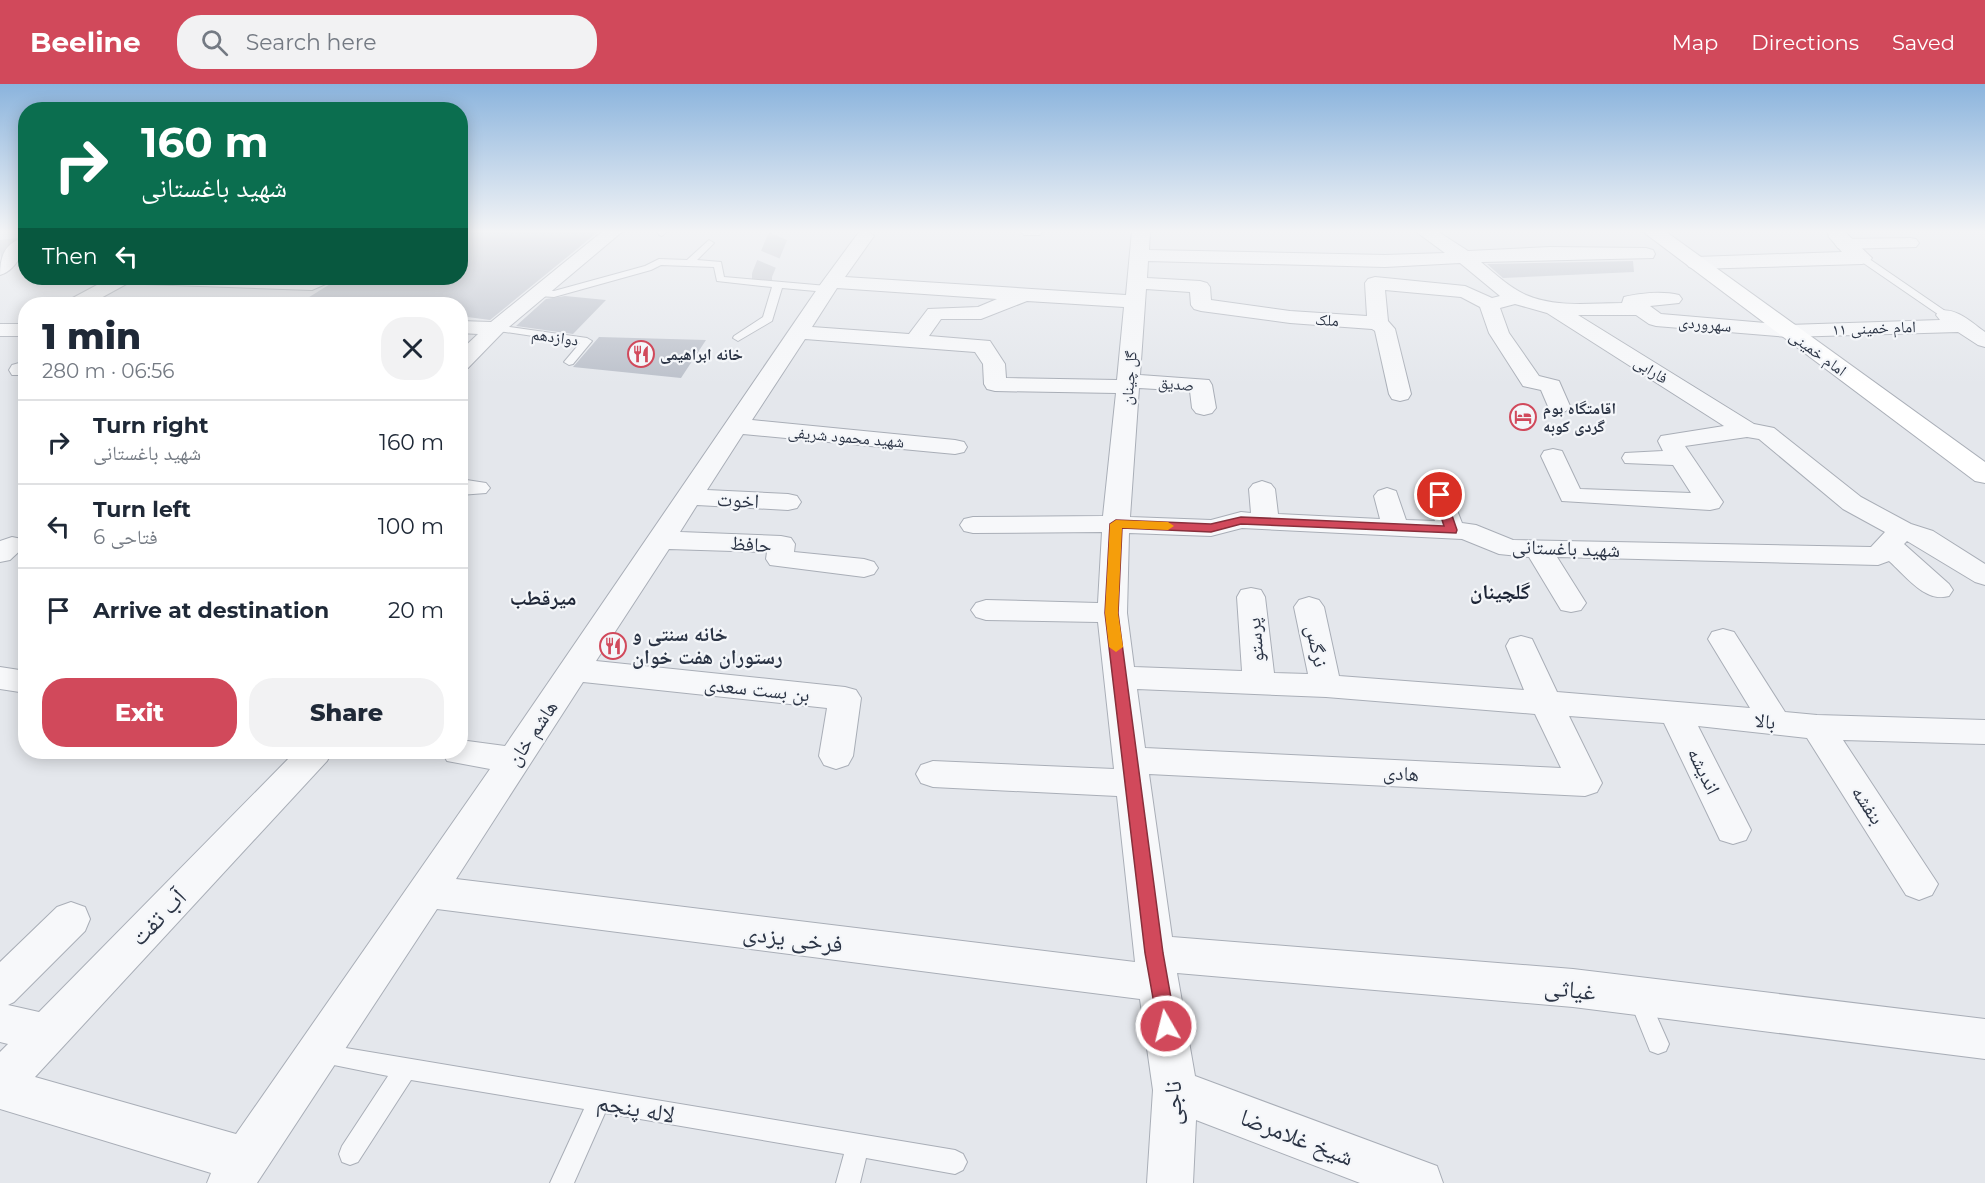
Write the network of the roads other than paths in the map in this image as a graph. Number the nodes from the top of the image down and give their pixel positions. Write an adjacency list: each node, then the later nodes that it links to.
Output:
1 (551, 282): 13 (street)
2 (596, 282): 13 (lane)
3 (758, 282): 9 (lane)
4 (831, 282): 11 (street, هاشم خان)
5 (1137, 282): 14 (street, گل چینان)
6 (1494, 282): 18 (street)
7 (1722, 282): 28 (main road, امام خمینی)
8 (1902, 282): 22 (lane)
9 (778, 284): 11 (lane); 30 (lane)
10 (110, 285): 16 (street)
11 (829, 285): 15 (street); 29 (street, هاشم خان)
12 (1619, 286): 20 (street)
13 (538, 293): 25 (street)
14 (1136, 293): 15 (street); 23 (street, ملک); 35 (street, گل چینان)
15 (1027, 294): 31 (street)
16 (89, 297)
17 (1672, 299): 20 (street)
18 (1519, 300): 19 (street); 21 (street)
19 (1489, 304): 23 (street); 38 (street)
20 (1641, 304): 21 (street, سهروردی); 28 (street, سهروردی)
21 (1554, 309): 41 (street, فارابی)
22 (1961, 318): 28 (street, امام خمینی ۱۱); 32 (street)
23 (1378, 323): 36 (street)
24 (468, 327): 25 (street)
25 (496, 328): 33 (street); 34 (lane, دوازدهم)
26 (0, 330): 27 (street)
27 (18, 330)
28 (1788, 331): 46 (main road, امام خمینی)
29 (799, 332): 31 (street); 40 (street, هاشم خان)
30 (738, 338)
31 (915, 341): 35 (street)
32 (1985, 341)
33 (468, 352)
34 (568, 362)
35 (1127, 391): 37 (street); 39 (street, صدیق); 53 (street, گل چینان)
36 (1400, 394)
37 (1076, 402)
38 (1558, 406)
39 (1204, 408)
40 (736, 426): 42 (street, شهید محمود شریفی); 50 (street, هاشم خان)
41 (1747, 430): 45 (street, فارابی); 57 (street, فارابی)
42 (955, 447)
43 (1553, 456): 45 (street)
44 (1634, 458): 45 (street)
45 (1680, 458)
46 (1985, 475)
47 (1262, 489): 52 (street)
48 (1440, 495): 56 (street)
49 (1387, 496): 55 (street)
50 (689, 497): 51 (street, اخوت); 58 (street, هاشم خان)
51 (788, 502)
52 (1265, 521): 53 (street, شهید باغستانی); 55 (street, شهید باغستانی)
53 (1116, 524): 54 (street, شهید باغستانی); 67 (street, ناجی)
54 (973, 525)
55 (1395, 527): 56 (street, شهید باغستانی)
56 (1451, 530): 59 (street, شهید باغستانی)
57 (1895, 538): 59 (street, شهید باغستانی); 61 (street); 62 (street)
58 (660, 540): 60 (street, حافظ); 70 (street, هاشم خان)
59 (1538, 549): 64 (street)
60 (864, 568)
61 (1985, 576)
62 (1939, 590)
63 (1251, 597): 74 (street, پرستو)
64 (1571, 603)
65 (1309, 607): 75 (street, نرگس)
66 (986, 610): 67 (street)
67 (1112, 613): 71 (street, ناجی)
68 (1723, 639): 78 (street)
69 (1521, 646): 76 (street)
70 (574, 670): 82 (street, بن بست سعدی); 84 (street, هاشم خان)
71 (1120, 677): 74 (street, بالا); 85 (street, ناجی)
72 (0, 678): 73 (street)
73 (18, 681)
74 (1259, 683): 75 (street, بالا)
75 (1326, 686): 76 (street, بالا)
76 (1546, 703): 77 (street, بالا); 85 (street, هادی)
77 (1675, 712): 78 (street, بالا); 87 (street, اندیشه)
78 (1775, 722): 79 (street, بالا)
79 (1817, 727): 80 (street, بالا); 88 (street, بنفشه)
80 (1985, 732)
81 (468, 753): 84 (street)
82 (836, 756)
83 (308, 759): 95 (street, آب تفت)
84 (514, 760): 89 (street, هاشم خان)
85 (1131, 771): 86 (street); 91 (street, ناجی)
86 (933, 774)
87 (1733, 830)
88 (1918, 884)
89 (427, 892): 91 (street, فرخی یزدی); 98 (street, هاشم خان)
90 (70, 919): 92 (street)
91 (1157, 968): 93 (street, غیاثی); 101 (street, ناجی)
92 (0, 989)
93 (1638, 996): 96 (street, غیاثی); 97 (lane)
94 (0, 1022): 95 (street)
95 (46, 1034): 100 (street, آب تفت)
96 (1985, 1039)
97 (1658, 1044)
98 (318, 1053): 99 (lane, لاله پنجم); 106 (street, هاشم خان)
99 (405, 1069): 102 (lane, لاله پنجم); 104 (lane)
100 (0, 1085): 106 (street)
101 (1175, 1090): 109 (street, ناجی); 110 (street, شیخ غلامرضا)
102 (599, 1101): 103 (lane, لاله پنجم); 107 (lane)
103 (858, 1146): 105 (lane, لاله پنجم); 108 (lane)
104 (350, 1154)
105 (955, 1162)
106 (238, 1172)
107 (562, 1183)
108 (848, 1183)
109 (1170, 1183)
110 (1420, 1183)

